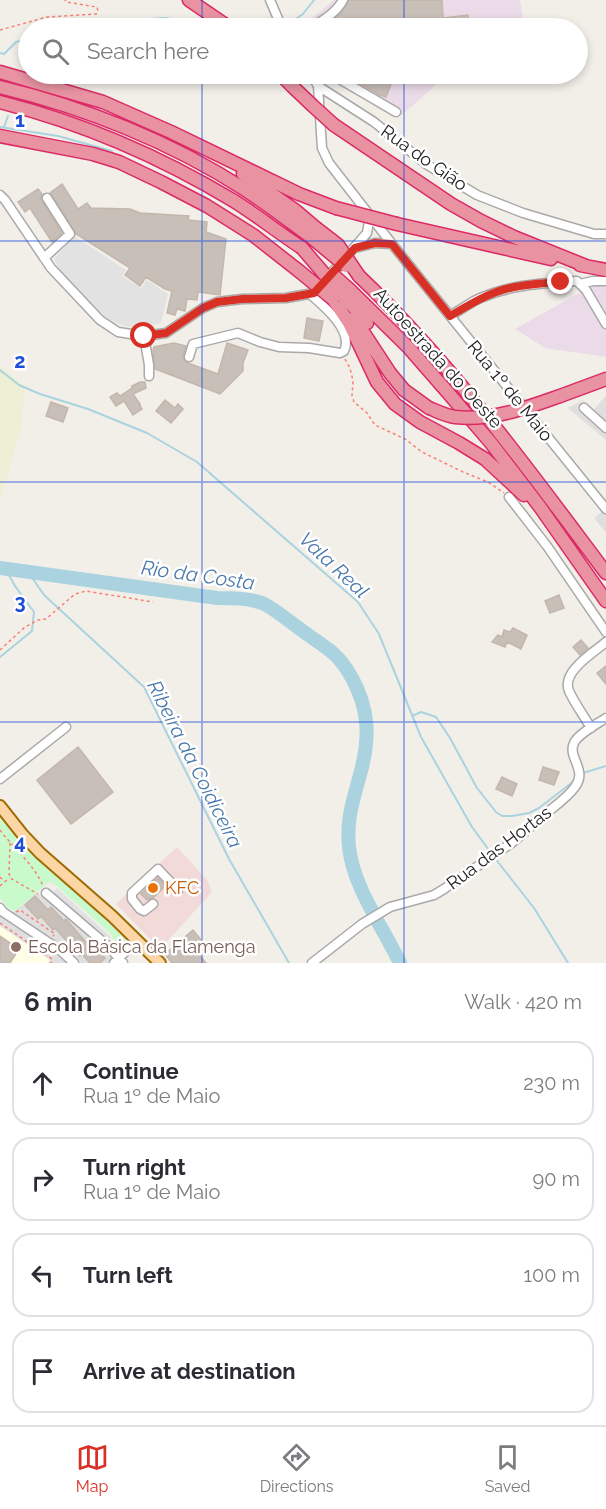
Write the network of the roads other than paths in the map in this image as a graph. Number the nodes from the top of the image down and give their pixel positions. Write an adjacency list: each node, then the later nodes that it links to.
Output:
1 (189, 0): 5 (highway)
2 (270, 0): 6 (street)
3 (275, 0): 7 (street)
4 (343, 0): 8 (street)
5 (215, 18)
6 (277, 18)
7 (279, 18)
8 (326, 18)
9 (0, 72): 10 (highway)
10 (18, 77)
11 (41, 84): 19 (highway)
12 (290, 84): 31 (highway, bridge)
13 (348, 84): 17 (street)
14 (318, 86): 22 (street, Rua 1º de Maio); 26 (street, Rua do Gião)
15 (0, 87): 24 (highway)
16 (0, 102): 36 (highway, bridge)
17 (396, 112)
18 (4, 138): 36 (highway, bridge)
19 (188, 141): 24 (highway); 31 (highway, bridge)
20 (0, 195): 30 (street)
21 (47, 198): 30 (street)
22 (370, 216): 23 (street, Rua 1º de Maio); 25 (street)
23 (382, 231): 25 (street); 27 (street); 28 (street, Rua 1º de Maio)
24 (314, 232): 48 (highway, Autoestrada do Oeste, bridge)
25 (367, 233): 29 (street)
26 (606, 234)
27 (375, 243): 28 (street); 29 (street)
28 (392, 244): 37 (street, Rua 1º de Maio)
29 (355, 248): 35 (street)
30 (44, 258): 39 (street)
31 (586, 266): 32 (highway)
32 (606, 270)
33 (606, 281): 34 (street)
34 (580, 284): 37 (street); 38 (street)
35 (310, 294): 39 (street); 40 (street)
36 (342, 295): 42 (highway, bridge); 46 (highway, Autoestrada do Oeste); 46 (highway)
37 (450, 316): 47 (street, Rua 1º de Maio)
38 (606, 324)
39 (144, 336): 41 (street)
40 (189, 357)
41 (151, 374)
42 (606, 379)
43 (584, 408): 44 (street)
44 (606, 428)
45 (509, 497): 50 (street)
46 (540, 507): 49 (highway, Autoestrada do Oeste)
47 (606, 509)
48 (606, 573)
49 (606, 601)
50 (606, 632)
51 (606, 642): 54 (street)
52 (606, 718): 54 (street, Rua das Hortas)
53 (66, 727): 55 (street)
54 (591, 728): 65 (street, Rua das Hortas)
55 (0, 779)
56 (0, 806): 61 (main road)
57 (178, 890): 59 (street)
58 (46, 893): 63 (street)
59 (153, 904)
60 (0, 908): 62 (street)
61 (137, 940): 63 (street); 64 (main road)
62 (68, 961)
63 (119, 962)
64 (160, 963)
65 (312, 963)

